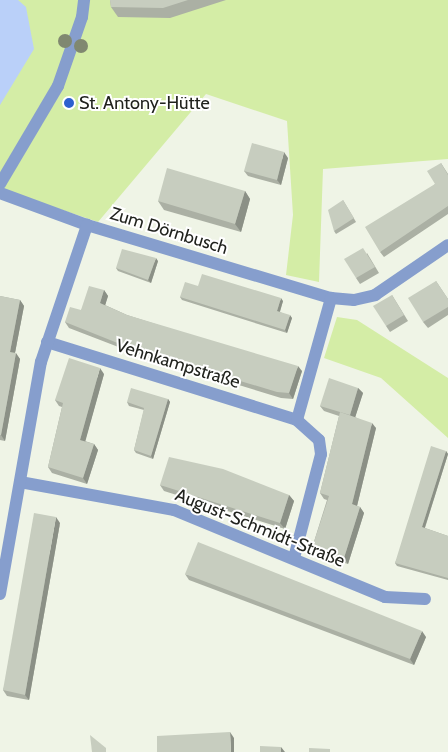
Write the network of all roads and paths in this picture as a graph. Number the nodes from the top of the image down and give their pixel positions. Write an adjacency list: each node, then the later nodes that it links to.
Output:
1 (84, 0): 2 (street)
2 (0, 184)
3 (0, 193): 4 (street, Zum Dörnbusch)
4 (87, 225): 6 (street, Zum Dörnbusch); 7 (street)
5 (448, 245): 6 (street, Zum Dörnbusch)
6 (331, 298): 8 (street)
7 (47, 342): 8 (street, Vehnkampstraße); 9 (street)
8 (297, 420): 10 (street, Vehnkampstraße)
9 (20, 482): 10 (street, August-Schmidt-Straße); 11 (street)
10 (294, 558): 12 (street, August-Schmidt-Straße)
11 (0, 594)
12 (426, 599)

